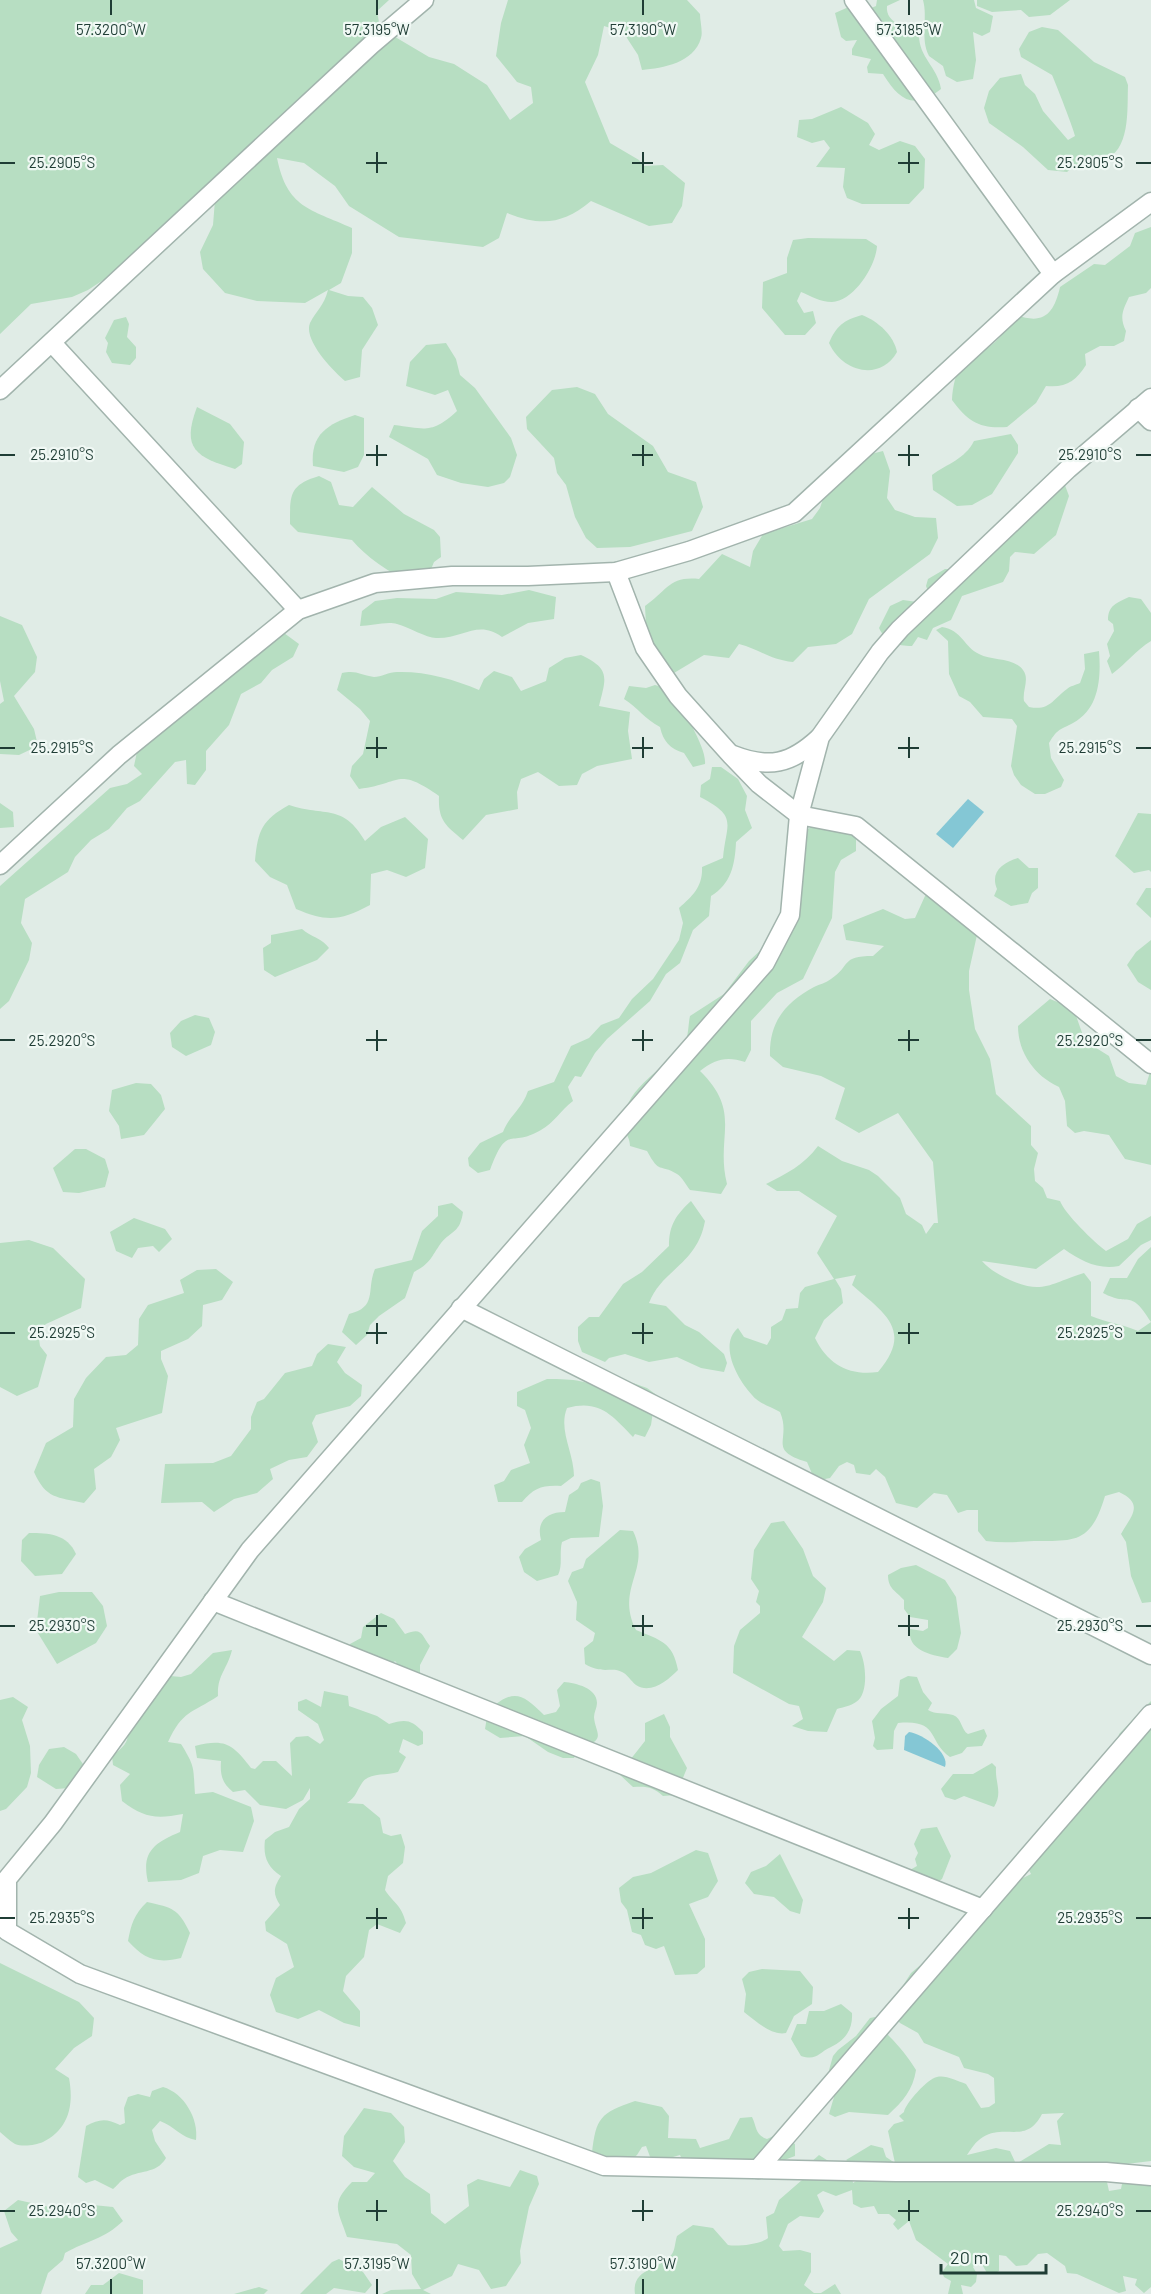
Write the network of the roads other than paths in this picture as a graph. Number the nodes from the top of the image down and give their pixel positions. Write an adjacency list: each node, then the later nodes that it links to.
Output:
1 (424, 0): 5 (street)
2 (854, 0): 4 (street)
3 (1151, 202): 4 (street)
4 (1053, 274): 8 (street)
5 (52, 343): 6 (street); 9 (street)
6 (0, 390)
7 (1147, 409): 10 (street)
8 (616, 572): 9 (street); 11 (street)
9 (298, 610): 13 (street)
10 (820, 737): 11 (street); 12 (street)
11 (731, 755): 12 (street)
12 (799, 814): 14 (street); 15 (street)
13 (0, 865)
14 (1151, 1064)
15 (461, 1308): 16 (street); 17 (street)
16 (213, 1601): 19 (street); 20 (street)
17 (1151, 1655)
18 (1151, 1714): 19 (street)
19 (983, 1909): 20 (street)
20 (758, 2169): 21 (street)
21 (1151, 2176)

